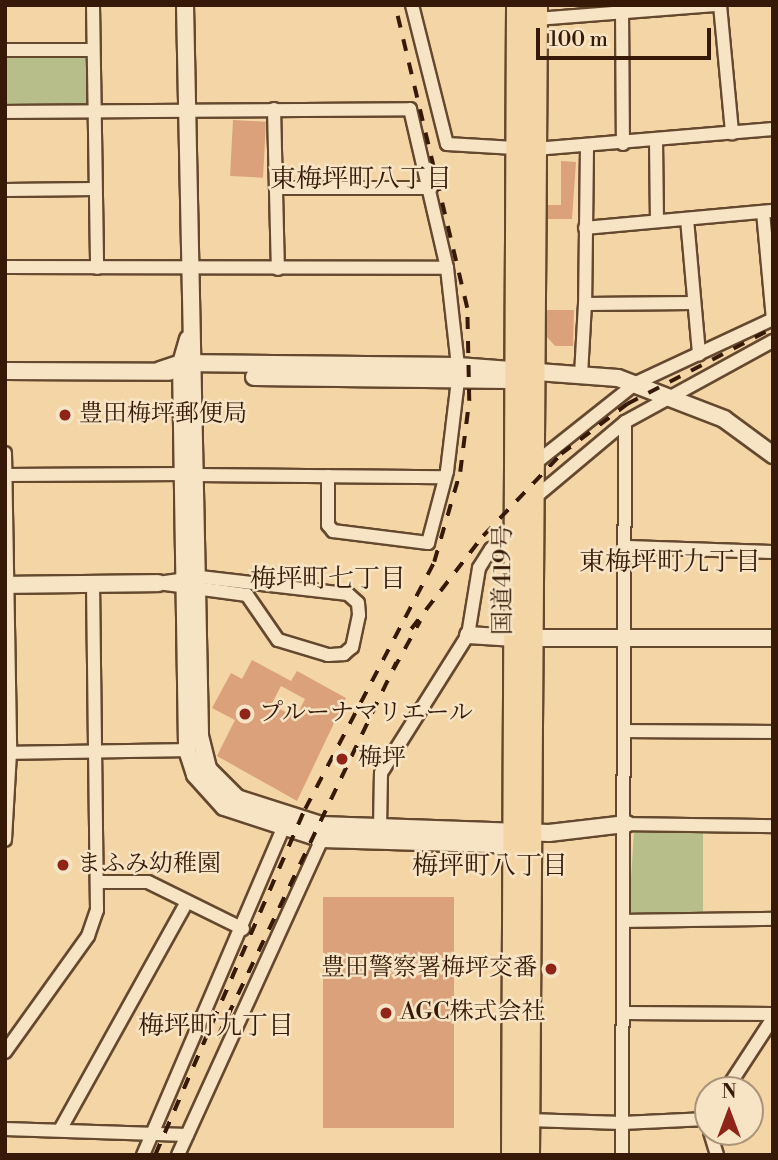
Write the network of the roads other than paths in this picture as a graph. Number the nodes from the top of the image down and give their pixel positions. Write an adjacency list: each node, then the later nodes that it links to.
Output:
1 (93, 5): 9 (street)
2 (185, 5): 10 (street)
3 (412, 5): 18 (street)
4 (517, 5): 18 (highway, 国道419号)
5 (718, 5): 6 (street); 15 (street)
6 (622, 9): 7 (street); 17 (street)
7 (536, 12): 18 (highway, 国道419号)
8 (5, 50): 9 (street)
9 (93, 50): 12 (street)
10 (186, 109): 11 (street); 12 (street); 29 (street)
11 (274, 109): 20 (street); 21 (street)
12 (95, 111): 13 (street); 22 (street)
13 (5, 112)
14 (773, 129): 15 (street)
15 (732, 133): 16 (street)
16 (656, 140): 17 (street); 26 (street)
17 (623, 144): 19 (street)
18 (525, 148): 19 (street); 41 (highway, 国道419号)
19 (587, 148): 27 (street)
20 (277, 188): 21 (street); 32 (street)
21 (431, 188): 31 (street)
22 (95, 189): 23 (street); 30 (street)
23 (5, 190)
24 (768, 211): 25 (street); 35 (street)
25 (687, 219): 26 (street); 33 (street)
26 (657, 220): 27 (street)
27 (585, 228): 34 (street)
28 (5, 267): 30 (street)
29 (189, 267): 30 (street); 32 (street); 38 (street)
30 (97, 268)
31 (447, 268): 32 (street); 40 (street)
32 (278, 269)
33 (693, 303): 34 (street); 37 (street)
34 (585, 304): 42 (street)
35 (773, 319): 37 (street)
36 (773, 341): 44 (street)
37 (699, 354): 43 (street)
38 (189, 370): 39 (street); 40 (street); 50 (street)
39 (5, 371)
40 (458, 373): 41 (street); 52 (street)
41 (521, 375): 42 (street); 48 (highway, 国道419号); 54 (highway, 国道419号)
42 (581, 375): 43 (street)
43 (636, 383): 44 (street); 48 (street)
44 (668, 395): 45 (street); 47 (street)
45 (625, 422): 53 (street); 55 (street)
46 (5, 453): 49 (street)
47 (773, 455)
48 (531, 467): 53 (highway, 国道419号)
49 (6, 475): 50 (street); 60 (street)
50 (190, 475): 51 (street); 59 (street)
51 (328, 477): 52 (street); 52 (street)
52 (445, 477)
53 (530, 502): 63 (highway, 国道419号)
54 (514, 538): 61 (street); 63 (highway, 国道419号)
55 (627, 547): 56 (street); 62 (street)
56 (773, 552)
57 (93, 583): 58 (street); 60 (street); 70 (street)
58 (158, 583): 59 (street)
59 (193, 583): 59 (street); 68 (street); 73 (street)
60 (6, 585): 65 (street)
61 (468, 635): 63 (street); 73 (street)
62 (627, 635): 63 (street); 64 (street); 66 (street)
63 (523, 638): 75 (highway, 国道419号)
64 (773, 638)
65 (7, 674): 69 (street)
66 (625, 731): 67 (street); 71 (street)
67 (773, 733)
68 (187, 750): 70 (street); 74 (street)
69 (8, 753): 70 (street); 77 (street)
70 (96, 754): 78 (street)
71 (626, 824): 72 (street); 75 (street); 81 (street)
72 (773, 826)
73 (380, 829): 75 (street)
74 (282, 831): 76 (street); 82 (street)
75 (527, 837): 76 (street); 87 (highway, 国道419号); 96 (highway, 国道419号)
76 (322, 839): 93 (street)
77 (5, 840)
78 (98, 882): 79 (street); 85 (street)
79 (187, 902): 82 (street); 91 (street)
80 (773, 919): 81 (street)
81 (625, 921): 83 (street)
82 (243, 929): 92 (street)
83 (624, 1013): 84 (street); 89 (street)
84 (773, 1016): 86 (street)
85 (5, 1052)
86 (735, 1076)
87 (528, 1120): 89 (street); 97 (highway, 国道419号)
88 (694, 1121): 89 (street)
89 (622, 1124): 98 (street)
90 (5, 1129): 91 (street)
91 (60, 1130): 92 (street)
92 (155, 1132): 93 (street); 94 (street)
93 (187, 1135): 95 (street)
94 (144, 1155)
95 (178, 1155)
96 (512, 1155)
97 (528, 1155)
98 (622, 1155)

